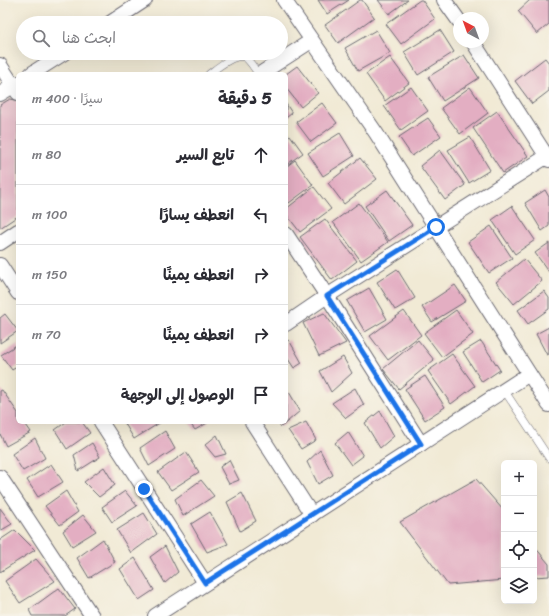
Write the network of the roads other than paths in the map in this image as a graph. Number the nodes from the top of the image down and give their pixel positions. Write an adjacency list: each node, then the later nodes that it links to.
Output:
1 (145, 0): 5 (street)
2 (284, 0): 6 (street)
3 (444, 0): 4 (street)
4 (453, 13)
5 (121, 16)
6 (311, 41): 8 (street); 21 (street)
7 (477, 48): 20 (street)
8 (288, 56)
9 (53, 60): 14 (street)
10 (230, 60): 15 (lane)
11 (248, 60): 16 (lane)
12 (281, 60): 17 (street)
13 (0, 65): 18 (street)
14 (35, 72)
15 (212, 72)
16 (257, 72)
17 (262, 72)
18 (16, 87): 19 (street)
19 (0, 94)
20 (548, 158): 21 (street)
21 (436, 227): 27 (street); 29 (street)
22 (16, 232): 24 (street)
23 (288, 237): 27 (street)
24 (0, 243)
25 (0, 265): 26 (street)
26 (16, 290)
27 (327, 296): 28 (street); 34 (street)
28 (288, 323)
29 (529, 374): 30 (street); 31 (street)
30 (504, 390): 34 (street); 35 (lane)
31 (549, 405)
32 (102, 424): 38 (street)
33 (253, 424): 37 (street)
34 (421, 444): 37 (street)
35 (549, 458)
36 (0, 477): 39 (street)
37 (312, 515): 38 (street)
38 (205, 583): 40 (street)
39 (92, 616)
40 (155, 616)

